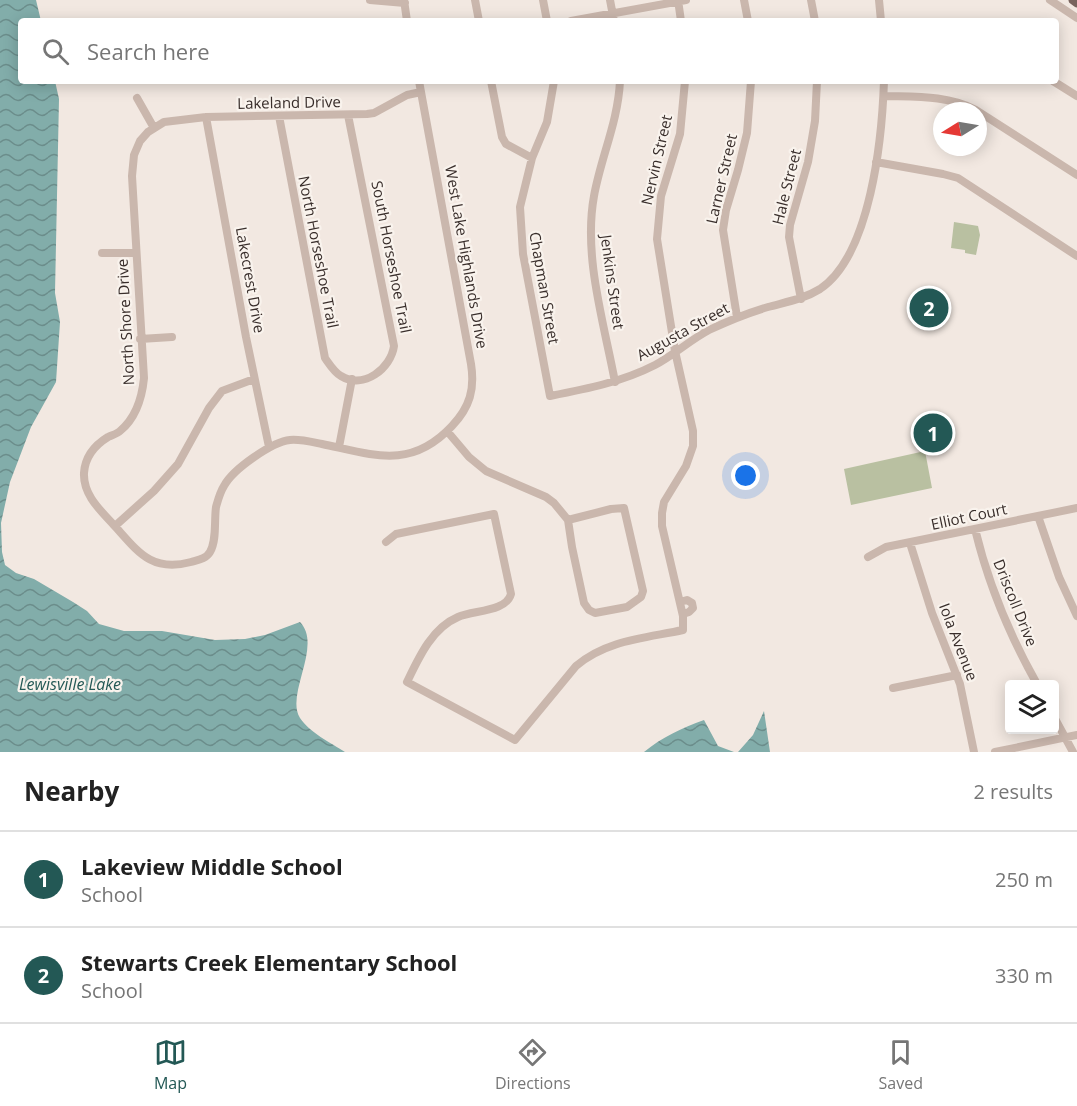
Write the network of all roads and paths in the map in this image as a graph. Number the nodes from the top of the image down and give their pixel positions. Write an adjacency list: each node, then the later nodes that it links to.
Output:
1 (370, 0): 11 (street)
2 (475, 0): 15 (street)
3 (543, 0): 16 (street)
4 (610, 0): 13 (street)
5 (681, 0): 13 (street); 17 (street)
6 (744, 0): 18 (street)
7 (811, 0): 19 (street)
8 (879, 0): 20 (street)
9 (1050, 0): 21 (street)
10 (1073, 0): 12 (main road)
11 (404, 2): 14 (street)
12 (1077, 3)
13 (614, 17)
14 (407, 18)
15 (478, 18)
16 (546, 18)
17 (681, 18)
18 (747, 18)
19 (814, 18)
20 (881, 18)
21 (1077, 18)
22 (420, 84): 31 (street, West Lake Highlands Drive)
23 (492, 84): 39 (street)
24 (554, 84): 39 (street, Chapman Street)
25 (620, 84): 52 (street, Jenkins Street)
26 (685, 84): 49 (street, Nervin Street)
27 (751, 84): 46 (street, Larner Street)
28 (818, 84): 45 (street, Hale Street)
29 (884, 84): 32 (street, Augusta Street)
30 (1058, 84): 33 (street)
31 (421, 92): 35 (street, Lakeland Drive); 54 (street, West Lake Highlands Drive)
32 (884, 96): 40 (street, Augusta Street); 41 (street)
33 (1077, 96)
34 (137, 98): 38 (street)
35 (348, 115): 36 (street, Lakeland Drive); 51 (street, South Horseshoe Trail)
36 (279, 116): 37 (street, Lakeland Drive); 51 (street, North Horseshoe Trail)
37 (206, 117): 38 (street, Lakeland Drive); 50 (street, Lakecrest Drive)
38 (154, 128): 43 (street, North Shore Drive)
39 (532, 158): 53 (street, Chapman Street)
40 (876, 162): 44 (street); 45 (street, Augusta Street)
41 (1077, 175)
42 (102, 253): 43 (street)
43 (136, 253): 48 (street, North Shore Drive)
44 (1077, 256)
45 (801, 298): 46 (street, Augusta Street)
46 (737, 317): 49 (street, Augusta Street)
47 (172, 337): 48 (street)
48 (140, 339): 60 (street, North Shore Drive)
49 (675, 351): 52 (street, Augusta Street); 62 (street, Nervin Street)
50 (254, 379): 55 (street, Lakecrest Drive); 60 (street)
51 (352, 379): 56 (street)
52 (615, 381): 53 (street, Augusta Street)
53 (550, 396)
54 (447, 431): 56 (street, West Lake Highlands Drive); 59 (street)
55 (269, 447): 56 (street, West Lake Highlands Drive); 60 (street, North Shore Drive)
56 (339, 447)
57 (1077, 508): 58 (street, Elliot Court)
58 (1038, 516): 61 (street, Elliot Court); 65 (street)
59 (568, 519): 59 (street)
60 (115, 526)
61 (975, 529): 63 (street, Elliot Court); 67 (street, Driscoll Drive)
62 (386, 542)
63 (910, 543): 64 (street, Elliot Court); 66 (street, Iola Avenue)
64 (868, 557)
65 (1077, 616)
66 (957, 675): 68 (street); 72 (street, Iola Avenue)
67 (1035, 680)
68 (893, 688)
69 (1059, 725): 71 (street)
70 (1077, 735): 71 (street)
71 (1066, 737): 73 (street); 74 (street)
72 (974, 752)
73 (999, 752)
74 (1073, 752)

